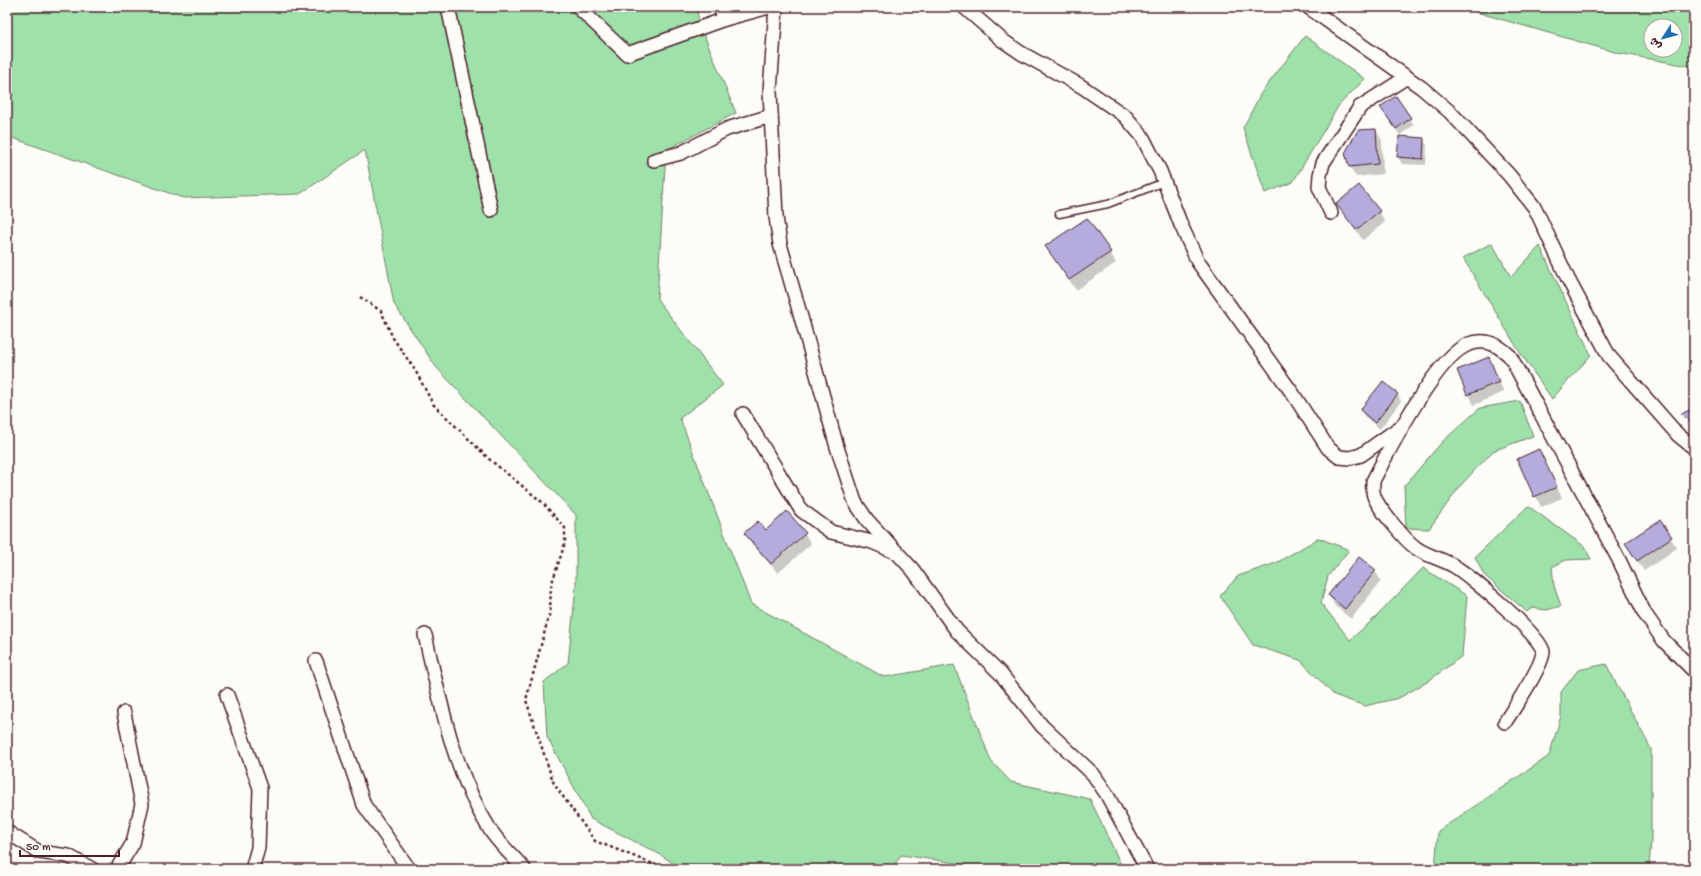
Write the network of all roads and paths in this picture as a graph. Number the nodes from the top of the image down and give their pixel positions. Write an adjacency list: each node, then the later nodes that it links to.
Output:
1 (448, 7): 12 (street)
2 (578, 7): 7 (street)
3 (769, 7): 7 (street)
4 (776, 7): 9 (street)
5 (964, 7): 11 (street)
6 (1308, 7): 8 (street)
7 (722, 13)
8 (1407, 77): 13 (street); 18 (street)
9 (771, 116): 10 (street); 19 (street)
10 (654, 160)
11 (1164, 182): 14 (lane); 17 (street)
12 (491, 210)
13 (1330, 213)
14 (1059, 214)
15 (360, 297): 32 (path)
16 (744, 414): 19 (street)
17 (1404, 424): 22 (street); 25 (street)
18 (1694, 448)
19 (900, 554): 33 (street)
20 (425, 635): 31 (street)
21 (316, 662): 30 (street)
22 (1694, 671)
23 (227, 696): 29 (street)
24 (124, 712): 28 (street)
25 (1506, 722)
26 (7, 832): 27 (street)
27 (92, 869)
28 (117, 869)
29 (252, 869)
30 (410, 869)
31 (524, 869)
32 (666, 869)
33 (1147, 869)

